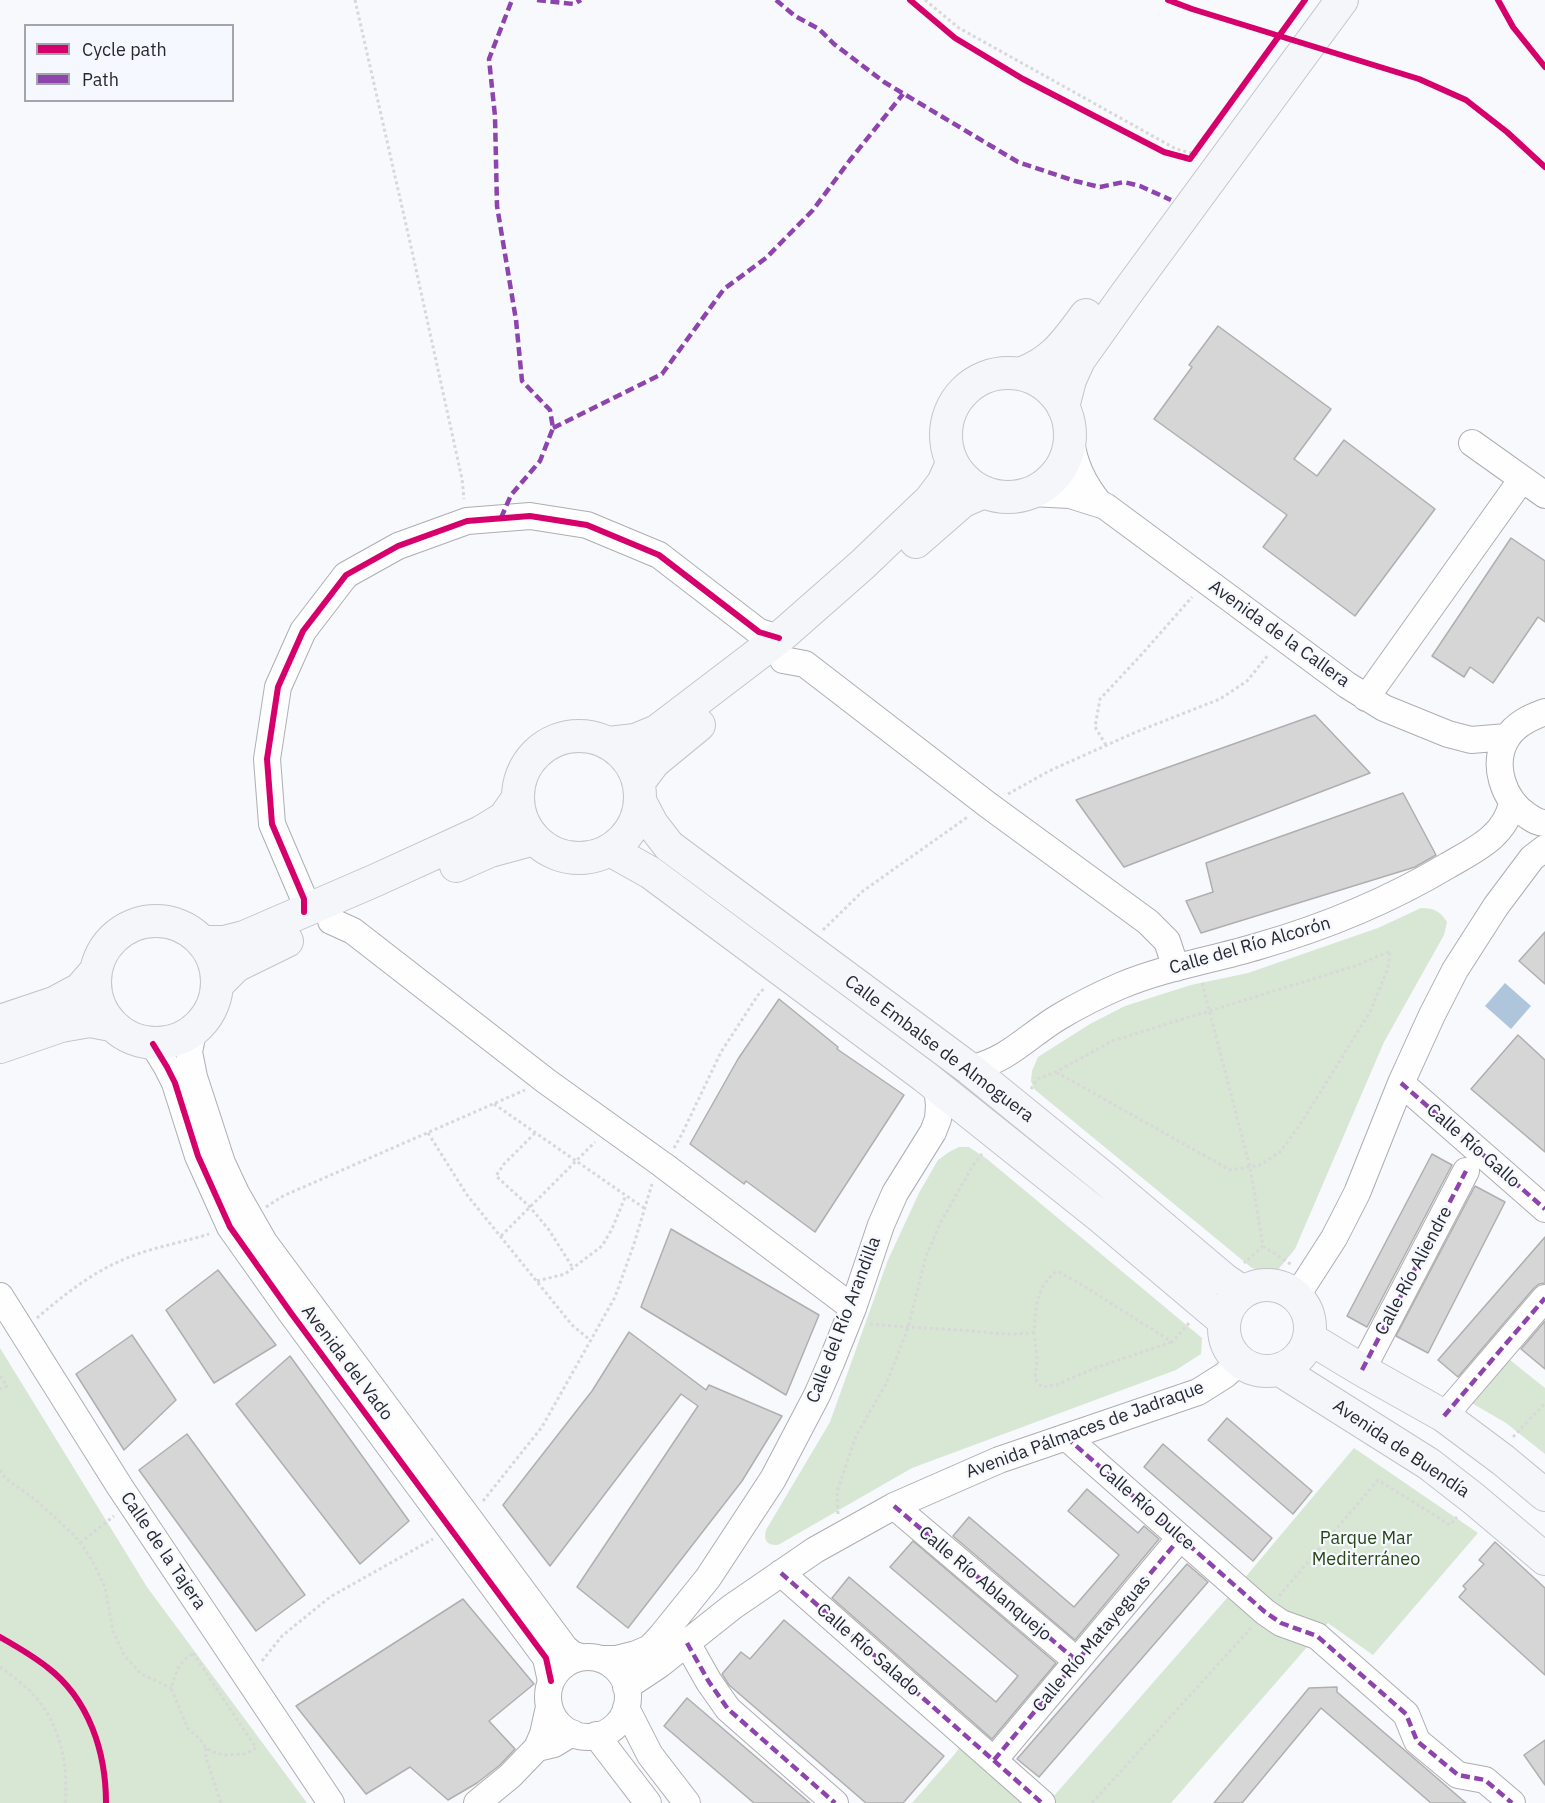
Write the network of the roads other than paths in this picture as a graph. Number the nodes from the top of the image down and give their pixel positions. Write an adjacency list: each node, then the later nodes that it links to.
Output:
1 (1317, 0): 3 (main road)
2 (1342, 0): 3 (main road)
3 (1203, 158): 4 (main road); 5 (main road)
4 (1020, 374): 5 (main road); 8 (main road)
5 (1064, 407): 6 (main road)
6 (1071, 440): 11 (main road); 13 (street, Avenida de la Callera)
7 (1472, 443): 9 (street)
8 (952, 463): 10 (main road); 14 (main road)
9 (1522, 479): 12 (street); 15 (street)
10 (984, 492): 11 (main road); 14 (main road)
11 (1031, 492): 13 (street, Avenida de la Callera)
12 (1545, 495)
13 (1100, 504): 15 (street, Avenida de la Callera)
14 (781, 649): 19 (main road); 21 (main road); 28 (street); 30 (street)
15 (1366, 698): 18 (street, Avenida de la Callera)
16 (1545, 712): 17 (street)
17 (1507, 737): 18 (street, Avenida de la Callera); 20 (street)
18 (1471, 740): 20 (street, Avenida de la Callera)
19 (608, 743): 21 (main road); 22 (main road)
20 (1500, 765): 23 (street)
21 (640, 792): 26 (main road); 38 (main road, Calle Embalse de Almoguera)
22 (518, 798): 25 (main road); 28 (main road)
23 (1512, 803): 24 (street); 30 (street, Calle del Río Alcorón)
24 (1542, 823): 27 (street)
25 (534, 838): 26 (main road); 28 (main road)
26 (610, 850): 40 (main road, Calle Embalse de Almoguera)
27 (1539, 853): 39 (street)
28 (318, 917): 29 (main road); 32 (main road); 49 (street)
29 (202, 942): 31 (main road); 32 (main road)
30 (1186, 965): 38 (street, Calle del Río Alcorón)
31 (94, 973): 33 (main road); 34 (main road)
32 (217, 985): 35 (main road)
33 (0, 1021)
34 (111, 1025): 36 (main road); 37 (main road)
35 (193, 1032): 36 (main road); 43 (street, Avenida del Vado)
36 (153, 1044): 43 (street, Avenida del Vado)
37 (0, 1047)
38 (970, 1069): 44 (main road, Calle Embalse de Almoguera)
39 (1401, 1083): 42 (street, Calle Río Gallo); 45 (street)
40 (937, 1087): 48 (main road, Calle Embalse de Almoguera); 49 (street, Calle del Río Arandilla)
41 (1466, 1171): 53 (street, Calle Río Aliendre)
42 (1545, 1209)
43 (240, 1223): 58 (street, Avenida del Vado)
44 (1234, 1286): 45 (main road); 48 (main road)
45 (1302, 1287): 50 (main road)
46 (0, 1296): 71 (street, Calle de la Tajera)
47 (1545, 1298): 54 (street)
48 (1214, 1313): 51 (main road)
49 (850, 1315): 63 (street, Calle del Río Arandilla)
50 (1309, 1338): 52 (main road); 53 (main road)
51 (1239, 1362): 52 (main road); 55 (street, Avenida Pálmaces de Jadraque)
52 (1280, 1370): 60 (main road, Avenida de Buendía)
53 (1362, 1370): 54 (main road)
54 (1444, 1416): 56 (main road)
55 (1066, 1437): 57 (street, Avenida Pálmaces de Jadraque); 59 (street, Calle Río Dulce)
56 (1545, 1495)
57 (894, 1506): 61 (street, Avenida Pálmaces de Jadraque); 64 (street, Calle Río Ablanquejo)
58 (460, 1524): 63 (street, Avenida del Vado); 65 (street, Avenida del Vado)
59 (1180, 1538): 64 (street, Calle Río Matayeguas); 79 (street, Calle Río Dulce)
60 (1545, 1558)
61 (781, 1573): 62 (street, Avenida Pálmaces de Jadraque); 70 (street, Calle Río Salado)
62 (687, 1643): 66 (street, Avenida Pálmaces de Jadraque); 77 (street)
63 (591, 1658): 65 (street); 66 (street)
64 (1077, 1661): 70 (street, Calle Río Matayeguas)
65 (551, 1681): 67 (street)
66 (626, 1698): 68 (street); 76 (street)
67 (549, 1707): 68 (street); 69 (street)
68 (584, 1734): 69 (street); 75 (street)
69 (537, 1748): 74 (street)
70 (999, 1754): 78 (street, Calle Río Salado)
71 (315, 1778): 72 (street, Calle de la Tajera); 73 (street)
72 (331, 1803)
73 (347, 1803)
74 (477, 1803)
75 (648, 1803)
76 (687, 1803)
77 (835, 1803)
78 (1042, 1803)
79 (1512, 1803)

